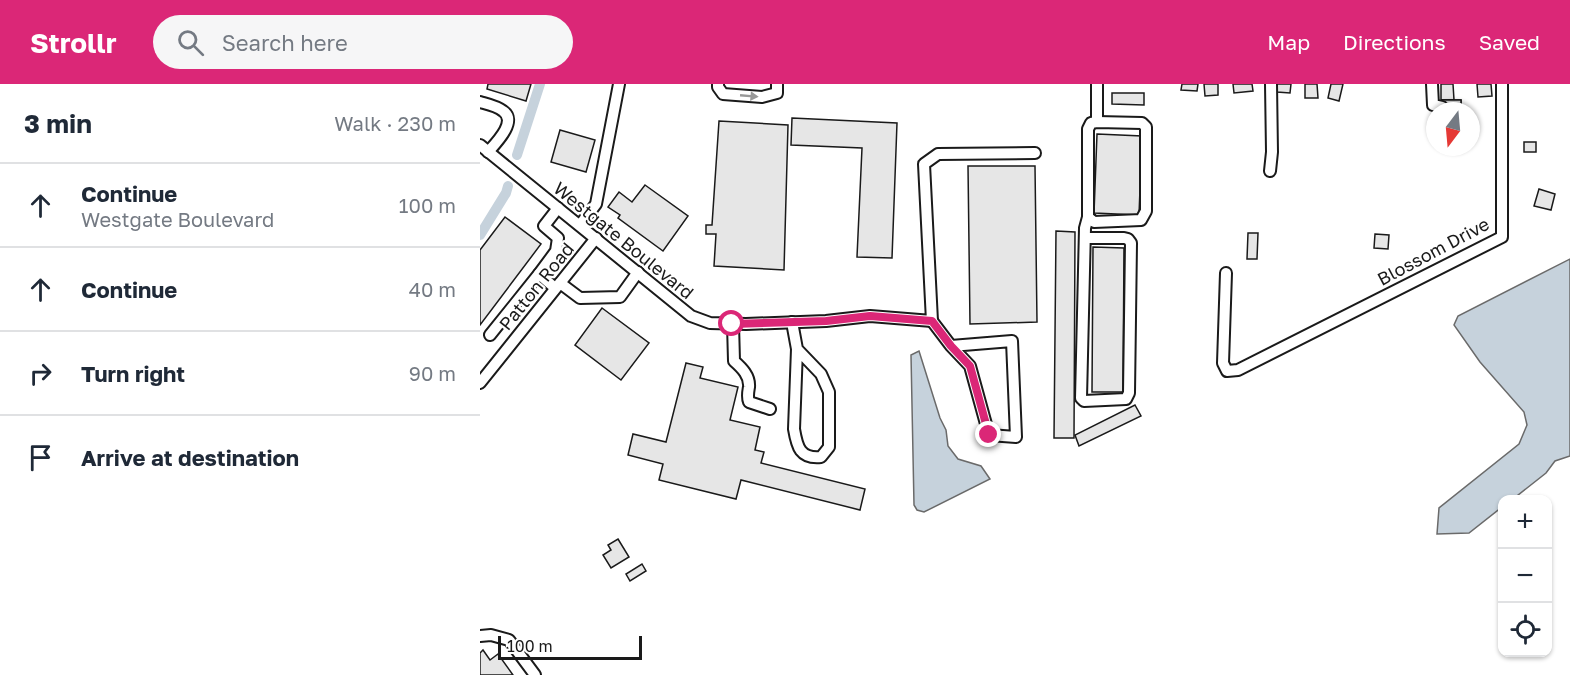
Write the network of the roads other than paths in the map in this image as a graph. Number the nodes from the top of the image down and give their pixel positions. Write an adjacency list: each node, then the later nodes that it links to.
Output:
1 (619, 84): 16 (street)
2 (718, 84): 3 (street, one-way to 3)
3 (777, 84)
4 (1097, 84): 10 (street)
5 (1271, 84): 13 (street)
6 (1432, 84): 9 (street)
7 (1502, 84): 20 (street, Blossom Drive)
8 (480, 102): 11 (street)
9 (1433, 102)
10 (1097, 122): 15 (street); 15 (street)
11 (484, 148): 14 (street, Westgate Boulevard)
12 (1035, 153): 23 (street)
13 (1270, 171)
14 (558, 208): 16 (street, Westgate Boulevard); 21 (street)
15 (1088, 217): 18 (street)
16 (580, 225): 17 (street, Westgate Boulevard)
17 (596, 238): 19 (street, Westgate Boulevard); 22 (street, Patton Road)
18 (1084, 238): 18 (street)
19 (638, 272): 22 (street); 25 (street, Westgate Boulevard)
20 (1226, 273)
21 (538, 274): 22 (street); 26 (street)
22 (557, 286): 29 (street, Patton Road)
23 (932, 321): 24 (street, Westgate Boulevard); 27 (street)
24 (792, 322): 25 (street, Westgate Boulevard); 28 (street)
25 (732, 324): 30 (street)
26 (490, 335)
27 (951, 346): 27 (street)
28 (797, 349): 28 (street)
29 (480, 382)
30 (770, 410)
31 (480, 636): 32 (street)
32 (535, 675)

